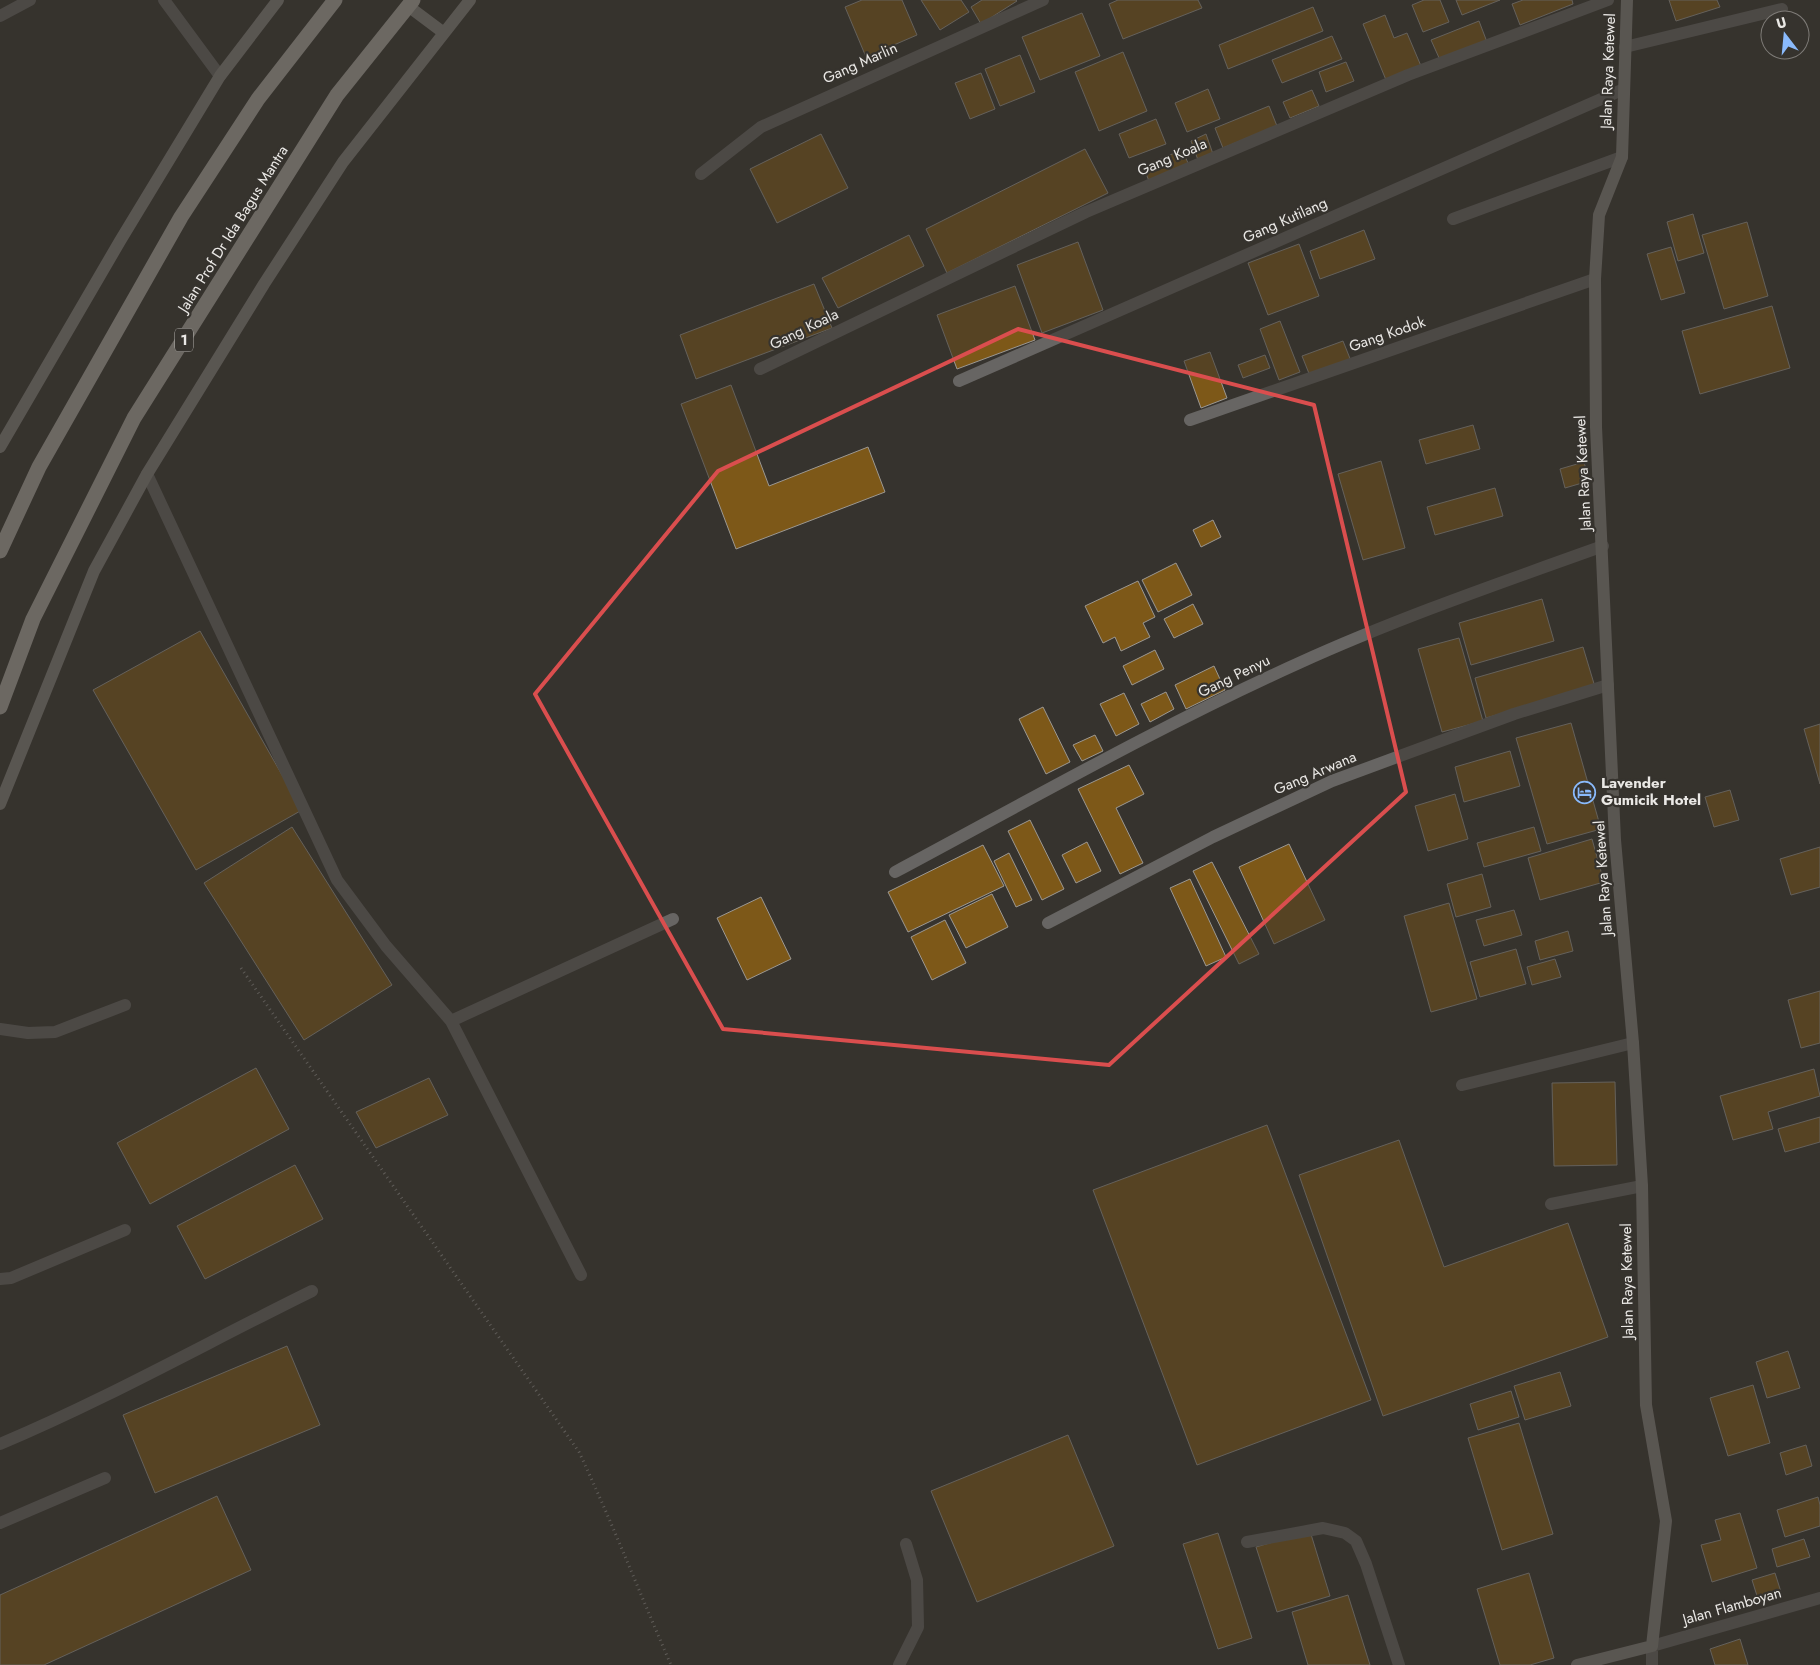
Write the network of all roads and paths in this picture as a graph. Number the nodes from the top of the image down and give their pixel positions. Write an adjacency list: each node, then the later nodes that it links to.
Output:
1 (30, 0): 11 (street)
2 (164, 0): 14 (street)
3 (278, 0): 14 (street)
4 (335, 0): 26 (highway)
5 (470, 0): 12 (street)
6 (1043, 0): 17 (street, Gang Marlin)
7 (1608, 0): 20 (street, Gang Koala)
8 (1627, 0): 13 (street, Jalan Raya Ketewel)
9 (411, 3): 12 (street); 28 (highway, Jalan Prof Dr Ida Bagus Mantra / 1)
10 (1782, 9): 13 (street)
11 (0, 16)
12 (444, 32): 24 (street)
13 (1625, 47): 15 (street, Jalan Raya Ketewel)
14 (220, 76): 23 (street)
15 (1624, 89): 16 (street, Jalan Raya Ketewel); 21 (street, Gang Kutilang)
16 (1622, 156): 18 (street); 19 (street, Jalan Raya Ketewel)
17 (701, 174)
18 (1453, 219)
19 (1595, 279): 22 (street, Gang Kodok); 25 (street, Jalan Raya Ketewel)
20 (760, 369)
21 (959, 381)
22 (1190, 420)
23 (0, 447)
24 (147, 474): 29 (street); 35 (street)
25 (1603, 546): 27 (street, Jalan Raya Ketewel); 30 (street, Gang Penyu)
26 (0, 551)
27 (1608, 685): 32 (street, Gang Arwana); 37 (street, Jalan Raya Ketewel)
28 (0, 707)
29 (0, 804)
30 (895, 872)
31 (673, 919): 35 (street)
32 (1048, 923)
33 (241, 968): 52 (path)
34 (125, 1004): 36 (street)
35 (451, 1021): 42 (street)
36 (0, 1029)
37 (1633, 1043): 38 (street); 39 (street, Jalan Raya Ketewel)
38 (1462, 1085)
39 (1642, 1186): 40 (street); 51 (street, Jalan Raya Ketewel)
40 (1551, 1204)
41 (125, 1230): 43 (street)
42 (581, 1275)
43 (0, 1279)
44 (312, 1291): 45 (street)
45 (0, 1444)
46 (105, 1478): 47 (street)
47 (0, 1524)
48 (1247, 1542): 54 (street)
49 (906, 1544): 53 (street)
50 (1820, 1598): 51 (street, Jalan Flamboyan)
51 (1652, 1646): 55 (street); 56 (street, Jalan Raya Ketewel)
52 (671, 1665)
53 (899, 1665)
54 (1399, 1665)
55 (1577, 1665)
56 (1652, 1665)

